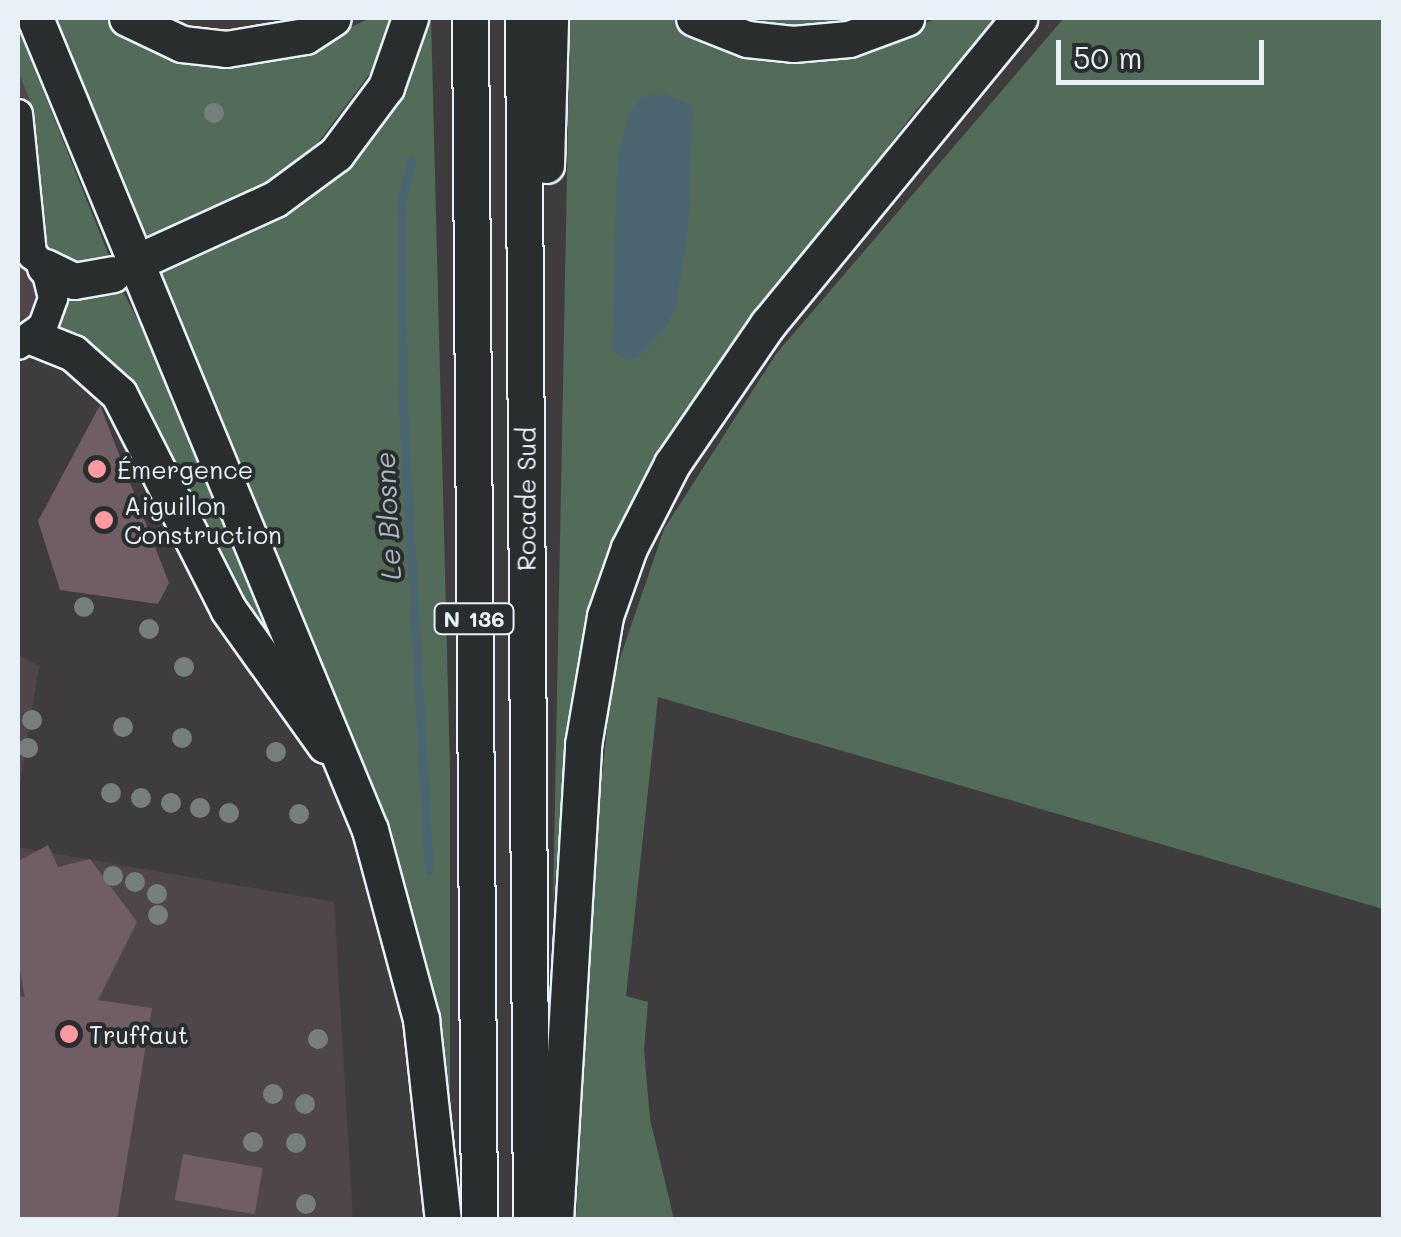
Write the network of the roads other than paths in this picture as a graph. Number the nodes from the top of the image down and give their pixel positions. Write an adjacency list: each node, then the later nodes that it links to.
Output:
1 (35, 18): 17 (highway)
2 (127, 18): 3 (highway)
3 (334, 18)
4 (410, 18): 13 (highway)
5 (470, 18): 19 (highway, Rocade Sud / N 136)
6 (523, 18): 12 (highway, Rocade Sud / N 136)
7 (550, 18): 12 (highway)
8 (694, 18): 9 (highway)
9 (906, 18)
10 (1019, 18): 21 (highway)
11 (18, 114): 14 (street)
12 (524, 201): 20 (highway, Rocade Sud / N 136)
13 (152, 255)
14 (31, 256): 15 (highway); 16 (street)
15 (112, 274)
16 (25, 341): 17 (highway)
17 (337, 754): 18 (highway)
18 (443, 1220)
19 (480, 1220)
20 (532, 1220)
21 (555, 1220)

